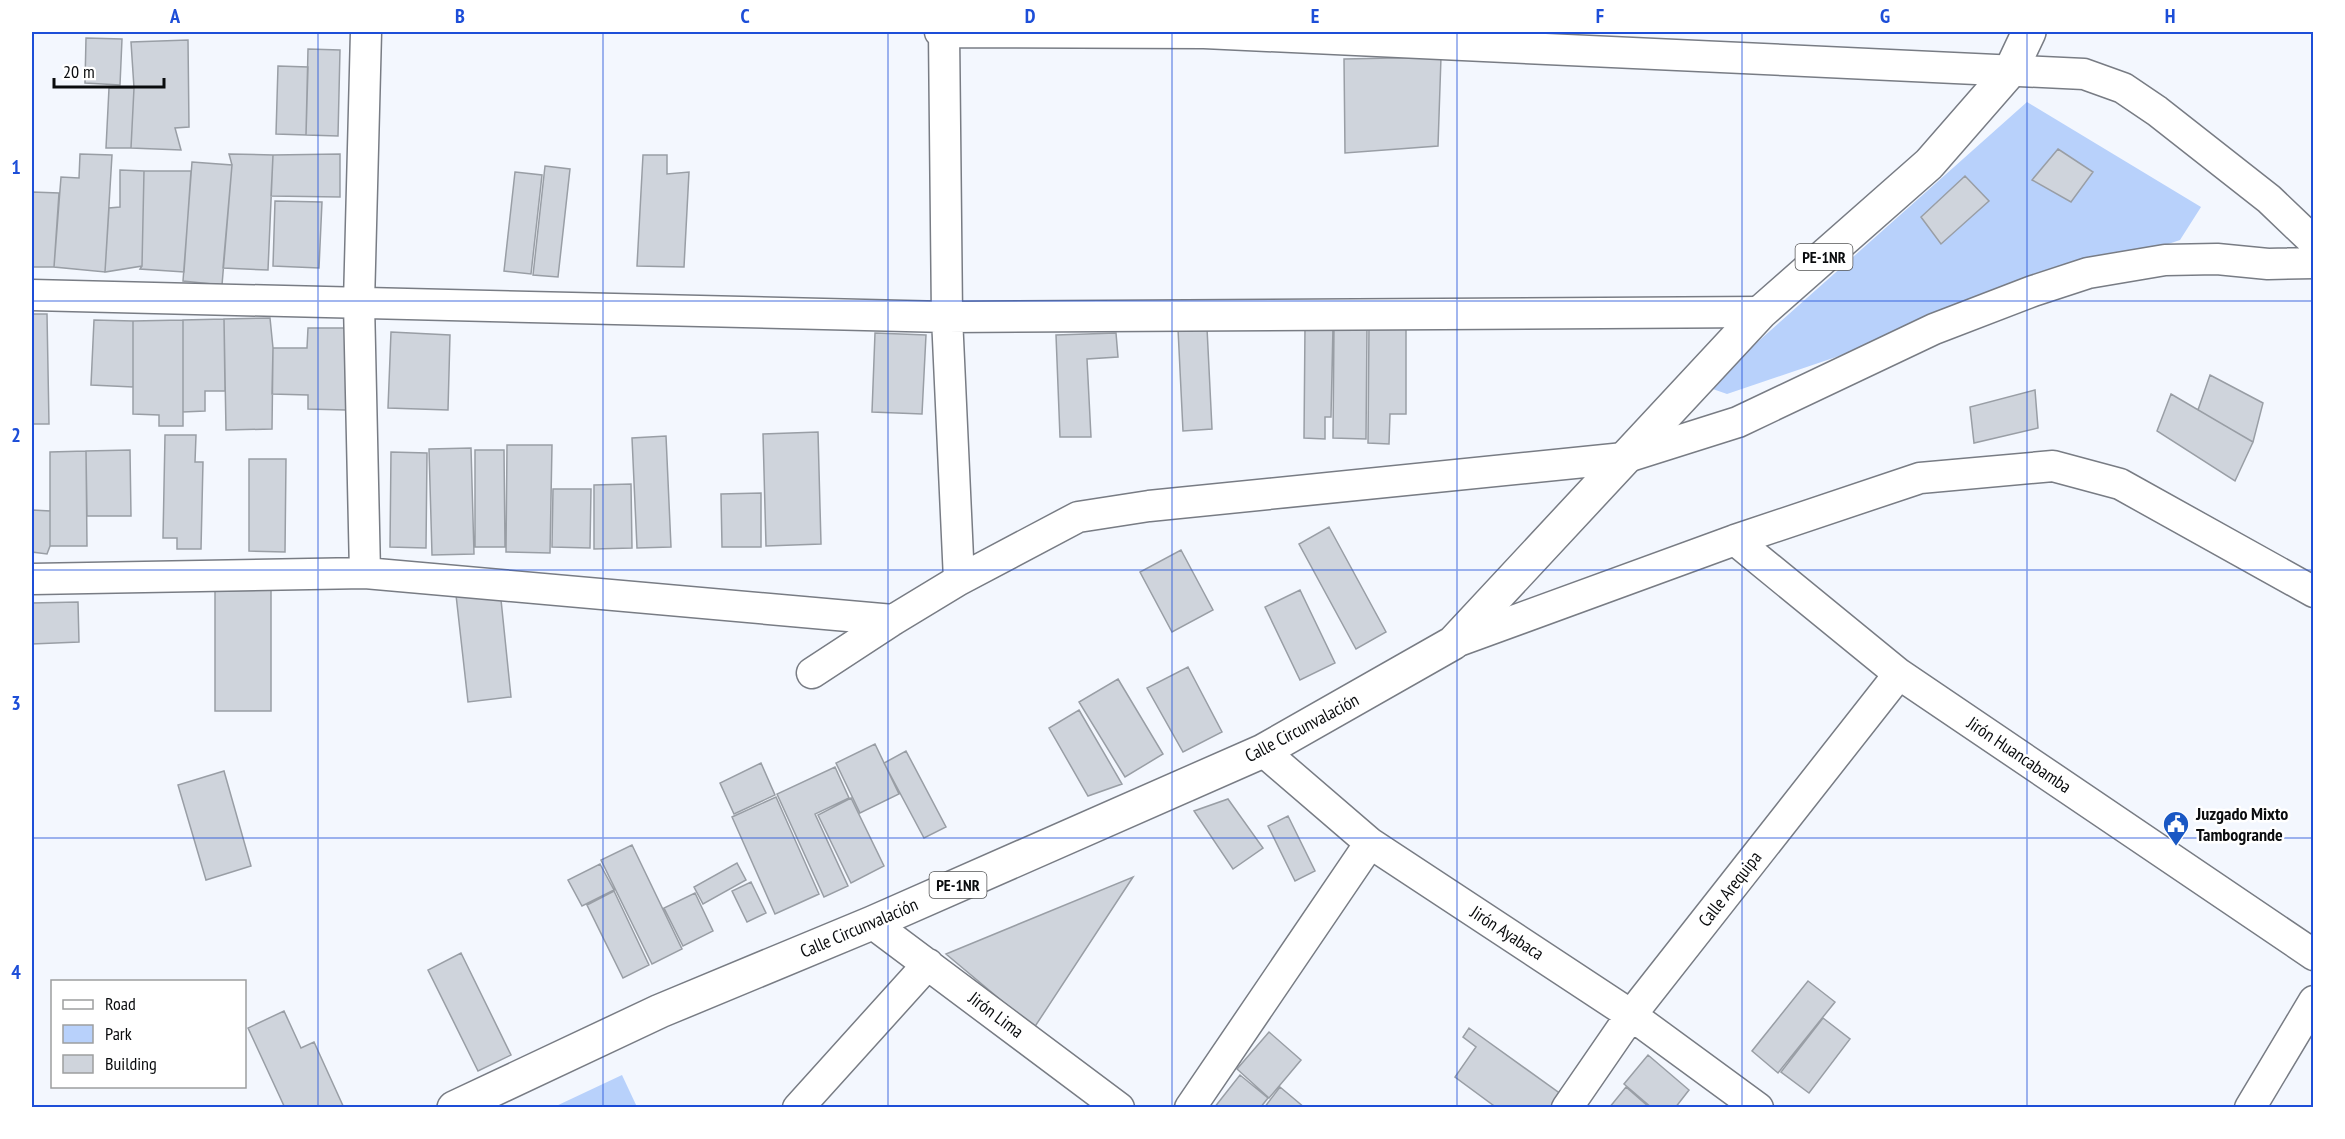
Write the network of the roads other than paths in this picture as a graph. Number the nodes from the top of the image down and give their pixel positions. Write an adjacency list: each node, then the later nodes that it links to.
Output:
1 (366, 32): 9 (street)
2 (942, 32): 3 (street); 11 (street)
3 (1204, 32): 5 (street)
4 (2029, 32): 5 (main road, PE-1NR)
5 (2011, 70): 6 (street); 10 (main road, PE-1NR)
6 (2313, 243)
7 (2313, 263): 12 (street)
8 (32, 295): 9 (street)
9 (358, 303): 11 (street); 14 (street)
10 (1761, 312): 11 (street); 12 (main road, PE-1NR)
11 (947, 317): 16 (street)
12 (1616, 467): 16 (street); 19 (main road, PE-1NR)
13 (1735, 540): 17 (street); 19 (street); 21 (street, Jirón Huancabamba)
14 (365, 573): 15 (street); 18 (street)
15 (32, 579)
16 (959, 580): 18 (street)
17 (2313, 592)
18 (893, 620): 20 (street)
19 (1453, 643): 22 (main road, Calle Circunvalación / PE-1NR)
20 (812, 674)
21 (1899, 674): 25 (street, Jirón Huancabamba); 28 (street, Calle Arequipa)
22 (1263, 751): 23 (street, Jirón Ayabaca); 24 (main road, Calle Circunvalación / PE-1NR)
23 (1370, 843): 28 (street, Jirón Ayabaca); 32 (street)
24 (872, 923): 26 (street, Jirón Lima); 29 (main road, Calle Circunvalación / PE-1NR)
25 (2313, 955)
26 (928, 964): 30 (street); 31 (street, Jirón Lima)
27 (2313, 1001): 35 (street)
28 (1631, 1015): 33 (street, Calle Arequipa); 34 (street, Jirón Ayabaca)
29 (454, 1107)
30 (798, 1107)
31 (1119, 1107)
32 (1190, 1107)
33 (1567, 1107)
34 (1758, 1107)
35 (2250, 1107)

